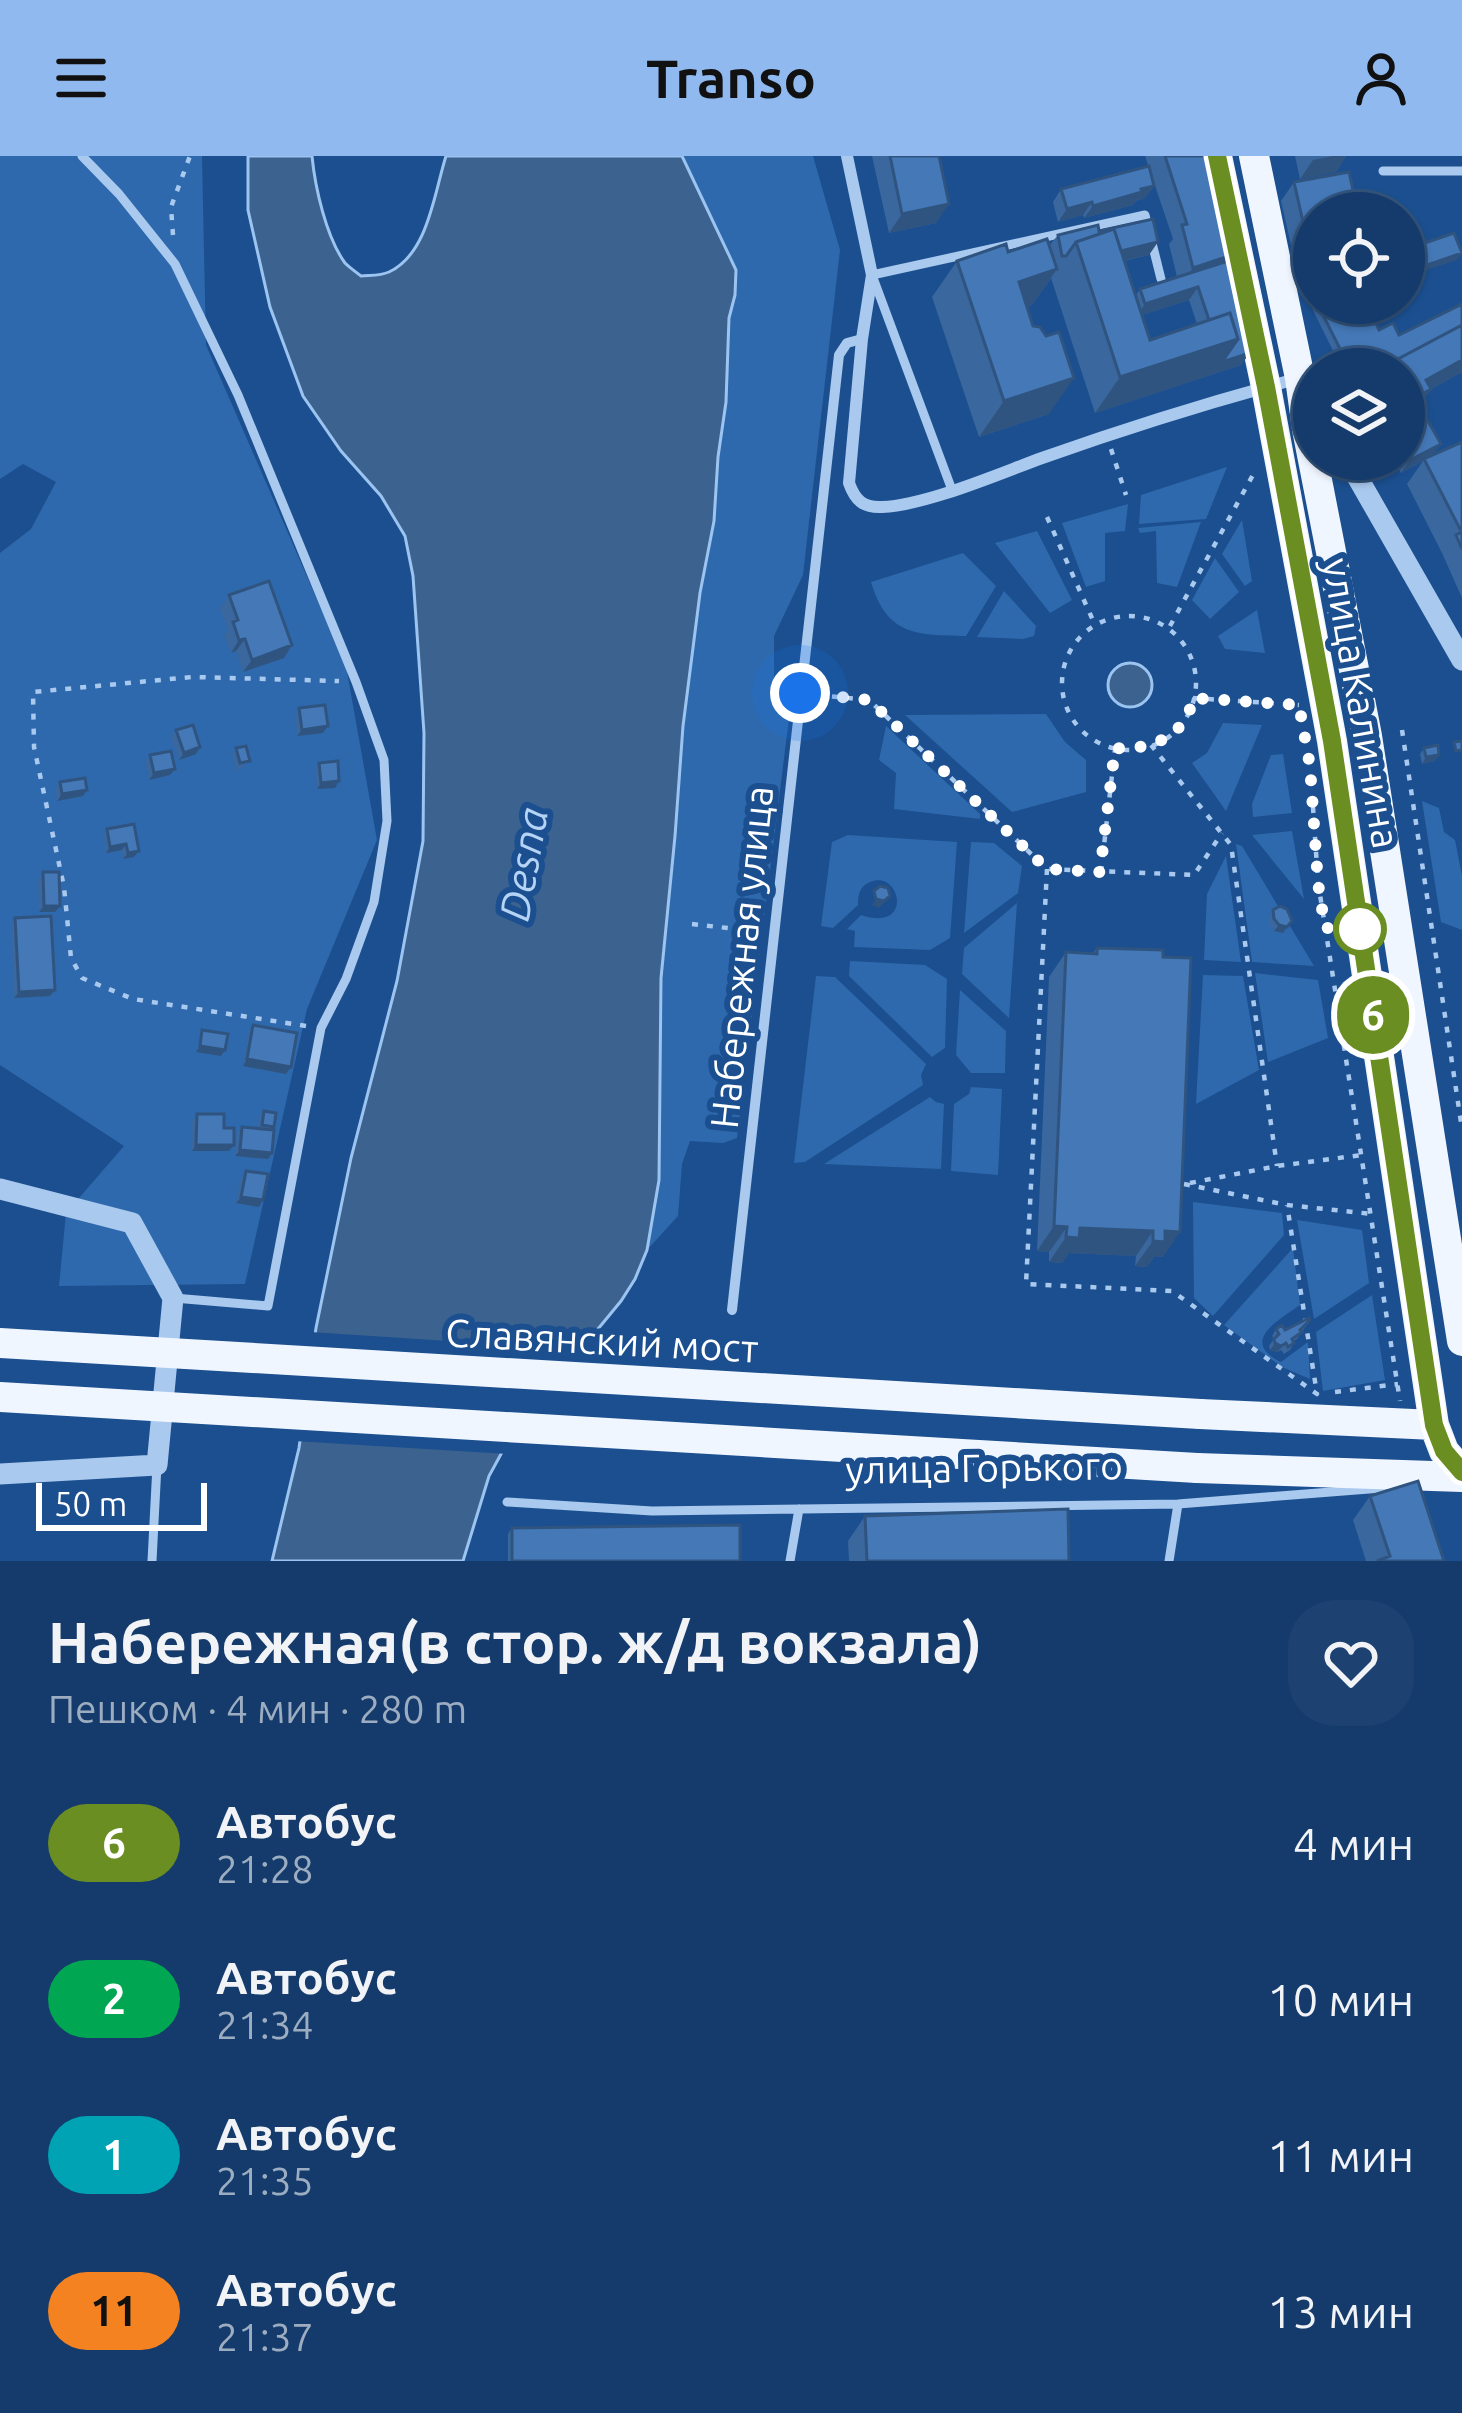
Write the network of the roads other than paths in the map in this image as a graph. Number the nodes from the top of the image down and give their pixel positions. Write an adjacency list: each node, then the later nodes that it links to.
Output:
1 (82, 156): 18 (lane)
2 (847, 156): 7 (street, Набережная улица)
3 (1217, 156): 11 (main road, улица Калинина)
4 (1254, 156): 10 (main road, улица Калинина)
5 (1383, 171): 6 (lane)
6 (1462, 171)
7 (872, 275): 8 (lane); 9 (street, Набережная улица); 15 (lane)
8 (1161, 279)
9 (862, 339): 15 (street, Набережная улица); 19 (street, Набережная улица)
10 (1300, 348)
11 (1266, 387): 12 (street); 15 (street); 23 (main road, улица Калинина)
12 (1293, 389)
13 (1317, 480): 20 (main road, улица Калинина)
14 (1358, 480): 16 (street)
15 (952, 490)
16 (1462, 660)
17 (0, 1189): 18 (street)
18 (173, 1298): 24 (street)
19 (733, 1310)
20 (1462, 1341)
21 (0, 1343): 23 (main road, Славянский мост, bridge)
22 (0, 1397): 26 (main road, bridge)
23 (1434, 1425): 26 (main road, улица Калинина)
24 (158, 1465): 25 (street); 30 (lane)
25 (0, 1474)
26 (1462, 1476): 28 (lane, улица Горького)
27 (507, 1502): 29 (lane, улица Горького)
28 (1178, 1504): 29 (lane, улица Горького); 32 (lane)
29 (800, 1509): 31 (lane)
30 (152, 1561)
31 (790, 1561)
32 (1169, 1561)

